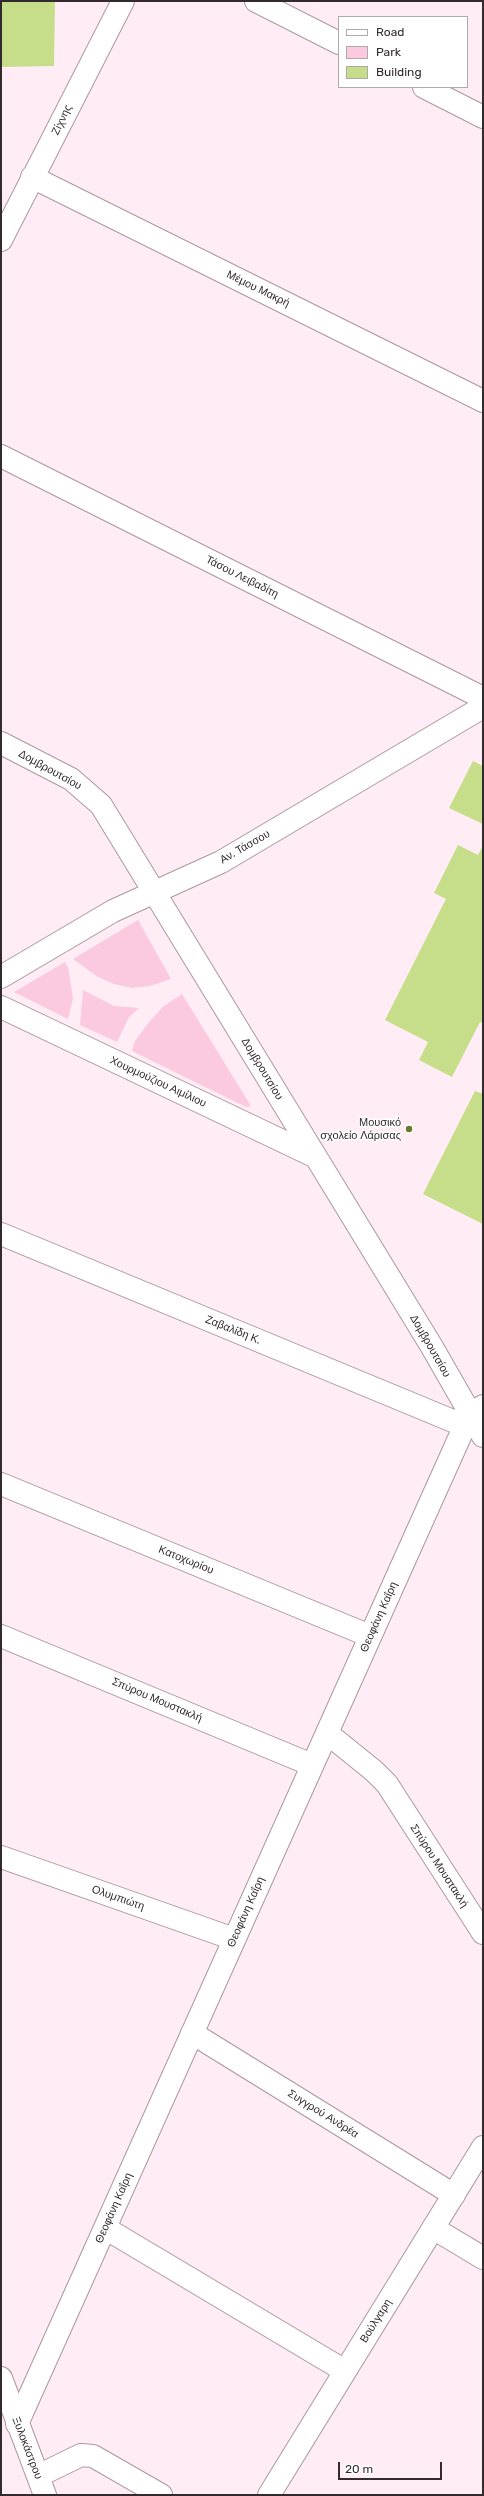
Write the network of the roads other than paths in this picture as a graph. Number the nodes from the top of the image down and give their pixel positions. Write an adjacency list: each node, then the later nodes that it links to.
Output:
1 (123, 1): 6 (street, Ζίχνης)
2 (256, 1): 3 (street)
3 (338, 42)
4 (426, 88): 5 (street)
5 (483, 117)
6 (32, 177): 7 (street, Ζίχνης); 8 (street, Μέμου Μακρή)
7 (1, 240)
8 (483, 401)
9 (1, 456): 10 (street, Τάσου Λειβαδίτη)
10 (483, 698)
11 (483, 707): 13 (street, Αν. Τάσσου)
12 (1, 743): 13 (street, Δομβρουτσίου)
13 (155, 892): 14 (street, Αν. Τάσσου); 16 (street, Δομβρουτσίου)
14 (1, 977)
15 (1, 1007): 16 (street, Χουρμούζιου Αιμίλιου)
16 (316, 1157): 18 (street, Δομβρουτσίου)
17 (1, 1234): 18 (street, Ζαβαλίδη Κ.)
18 (475, 1420): 21 (street, Θεοφάνη Καΐρη)
19 (1, 1484): 21 (street, Κατοχωρίου)
20 (1, 1636): 23 (street, Σπύρου Μουστακλή)
21 (370, 1636): 22 (street, Θεοφάνη Καΐρη)
22 (327, 1733): 23 (street, Θεοφάνη Καΐρη); 25 (street, Σπύρου Μουστακλή)
23 (312, 1765): 26 (street, Θεοφάνη Καΐρη)
24 (1, 1856): 26 (street, Ολυμπιώτη)
25 (483, 1933)
26 (234, 1939): 27 (street, Θεοφάνη Καΐρη)
27 (192, 2033): 29 (street, Συγγρού Ανδρέα); 30 (street, Θεοφάνη Καΐρη)
28 (483, 2147): 29 (street, Βούλγαρη)
29 (454, 2194): 31 (street, Βούλγαρη)
30 (105, 2228): 33 (street); 35 (street, Θεοφάνη Καΐρη)
31 (433, 2228): 32 (street); 33 (street, Βούλγαρη)
32 (483, 2258)
33 (345, 2371): 38 (street, Βούλγαρη)
34 (1, 2378): 35 (street, Ξυλοκάστρου)
35 (17, 2424): 36 (street, Ξυλοκάστρου)
36 (41, 2485): 37 (street)
37 (161, 2495)
38 (269, 2495)

